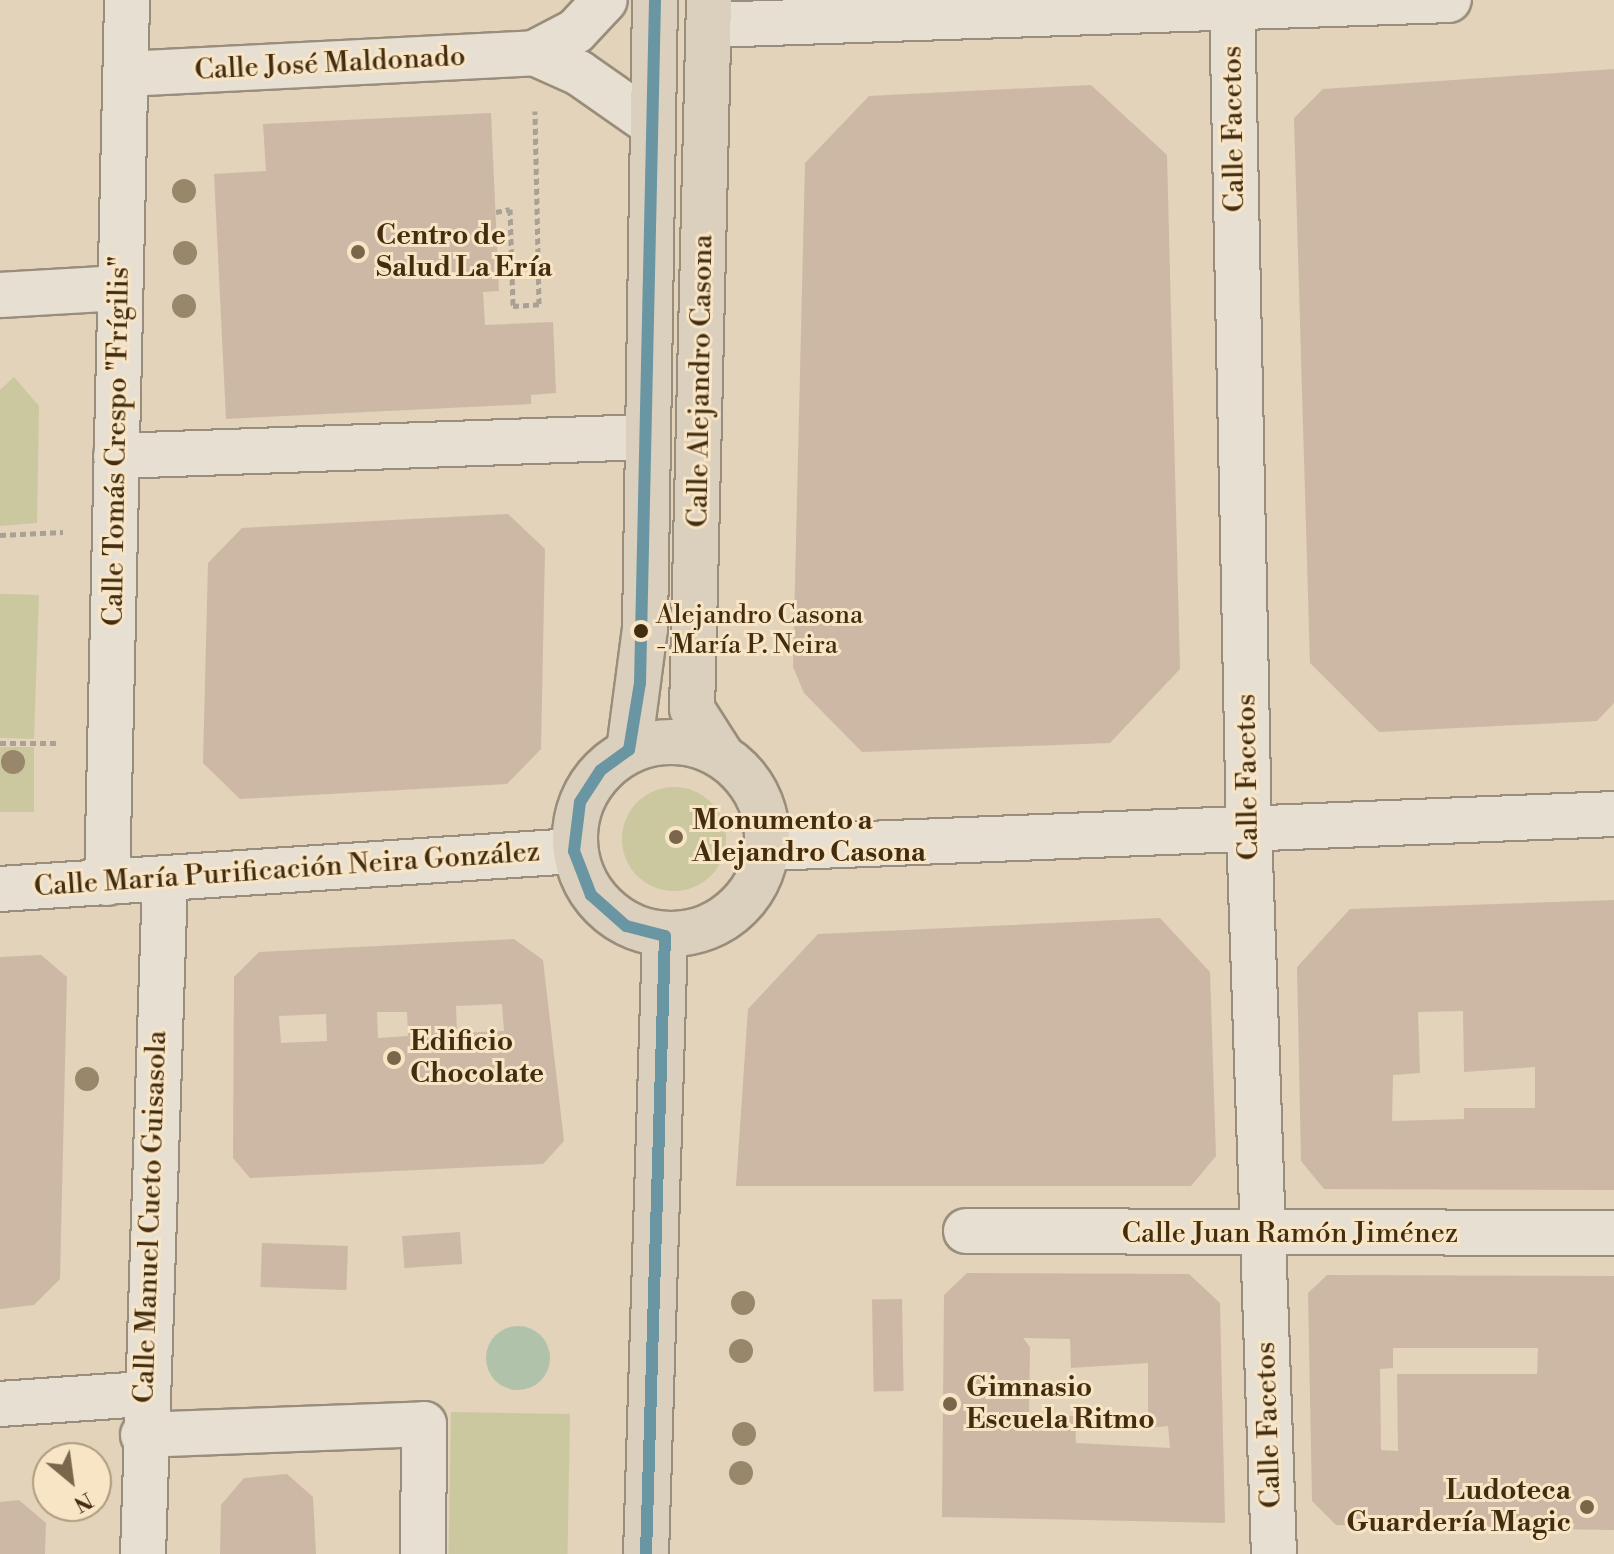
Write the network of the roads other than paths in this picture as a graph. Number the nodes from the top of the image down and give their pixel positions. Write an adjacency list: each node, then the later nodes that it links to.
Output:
1 (127, 0): 8 (street, Calle Tomás Crespo "Frígilis")
2 (605, 0): 7 (street, Calle José Maldonado)
3 (655, 0): 9 (main road, Calle Alejandro Casona)
4 (1449, 0): 5 (street)
5 (1232, 4): 6 (street); 17 (street, Calle Facetos)
6 (709, 12): 15 (main road, Calle Alejandro Casona)
7 (534, 53): 8 (street, Calle José Maldonado); 9 (street, Calle José Maldonado)
8 (125, 74): 10 (street, Calle Tomás Crespo "Frígilis")
9 (652, 124): 12 (main road, Calle Alejandro Casona)
10 (120, 288): 11 (street); 13 (street, Calle Tomás Crespo "Frígilis")
11 (0, 295)
12 (647, 437): 13 (street); 14 (main road, Calle Alejandro Casona)
13 (116, 456): 21 (street, Calle Tomás Crespo "Frígilis")
14 (629, 750): 15 (main road); 19 (main road)
15 (720, 753): 18 (main road)
16 (1614, 814): 17 (street)
17 (1249, 829): 18 (street); 26 (street, Calle Facetos)
18 (768, 848): 23 (main road)
19 (574, 851): 20 (street, Calle María Purificación Neira González); 23 (main road)
20 (165, 881): 21 (street, Calle María Purificación Neira González); 28 (street, Calle Manuel Cueto Guisasola)
21 (107, 883): 22 (street, Calle María Purificación Neira González)
22 (0, 889)
23 (665, 936): 31 (main road)
24 (966, 1231): 26 (street, Calle Juan Ramón Jiménez)
25 (1614, 1233): 26 (street, Calle Juan Ramón Jiménez)
26 (1263, 1236): 32 (street, Calle Facetos)
27 (0, 1404): 28 (street)
28 (143, 1414): 29 (street, Calle Manuel Cueto Guisasola); 30 (street)
29 (143, 1554)
30 (423, 1554)
31 (646, 1554)
32 (1274, 1554)

